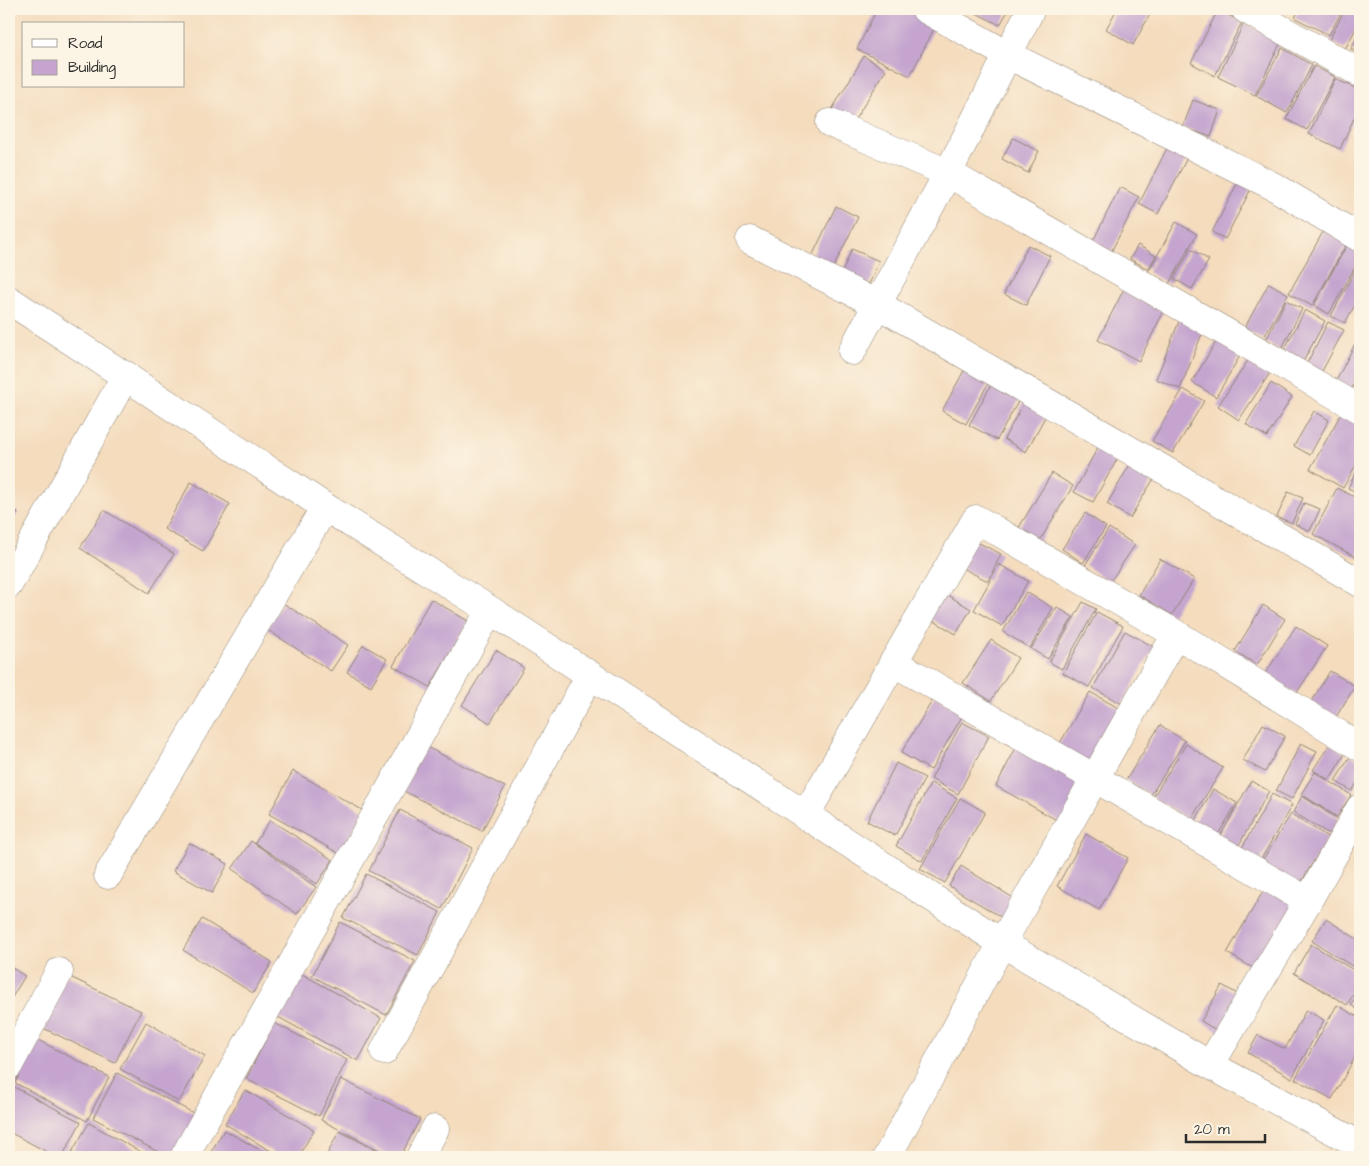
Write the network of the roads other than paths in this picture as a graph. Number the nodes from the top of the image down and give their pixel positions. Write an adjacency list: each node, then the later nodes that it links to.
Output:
1 (925, 9): 4 (street)
2 (1031, 9): 4 (street)
3 (1245, 9): 5 (street)
4 (1008, 55): 7 (street); 8 (street)
5 (1360, 73)
6 (830, 123): 7 (street)
7 (948, 173): 11 (street); 14 (street)
8 (1360, 238)
9 (750, 240): 11 (street)
10 (9, 300): 13 (street)
11 (877, 304): 12 (street); 16 (street)
12 (852, 351)
13 (126, 375): 15 (street); 17 (street)
14 (1360, 409)
15 (325, 507): 18 (street); 26 (street)
16 (1360, 583)
17 (9, 584)
18 (490, 610): 21 (street); 35 (street)
19 (1176, 634): 20 (street); 22 (street); 23 (street)
20 (894, 662): 23 (street); 25 (street)
21 (590, 675): 25 (street); 30 (street)
22 (1360, 747)
23 (1095, 779): 27 (street); 28 (street)
24 (1360, 808): 27 (street)
25 (804, 816): 28 (street)
26 (108, 875)
27 (1308, 902): 32 (street)
28 (1002, 943): 32 (street); 37 (street)
29 (59, 972): 31 (street)
30 (384, 1051)
31 (9, 1065)
32 (1210, 1065): 34 (street)
33 (435, 1128): 36 (street)
34 (1360, 1144)
35 (184, 1157)
36 (420, 1157)
37 (887, 1157)

